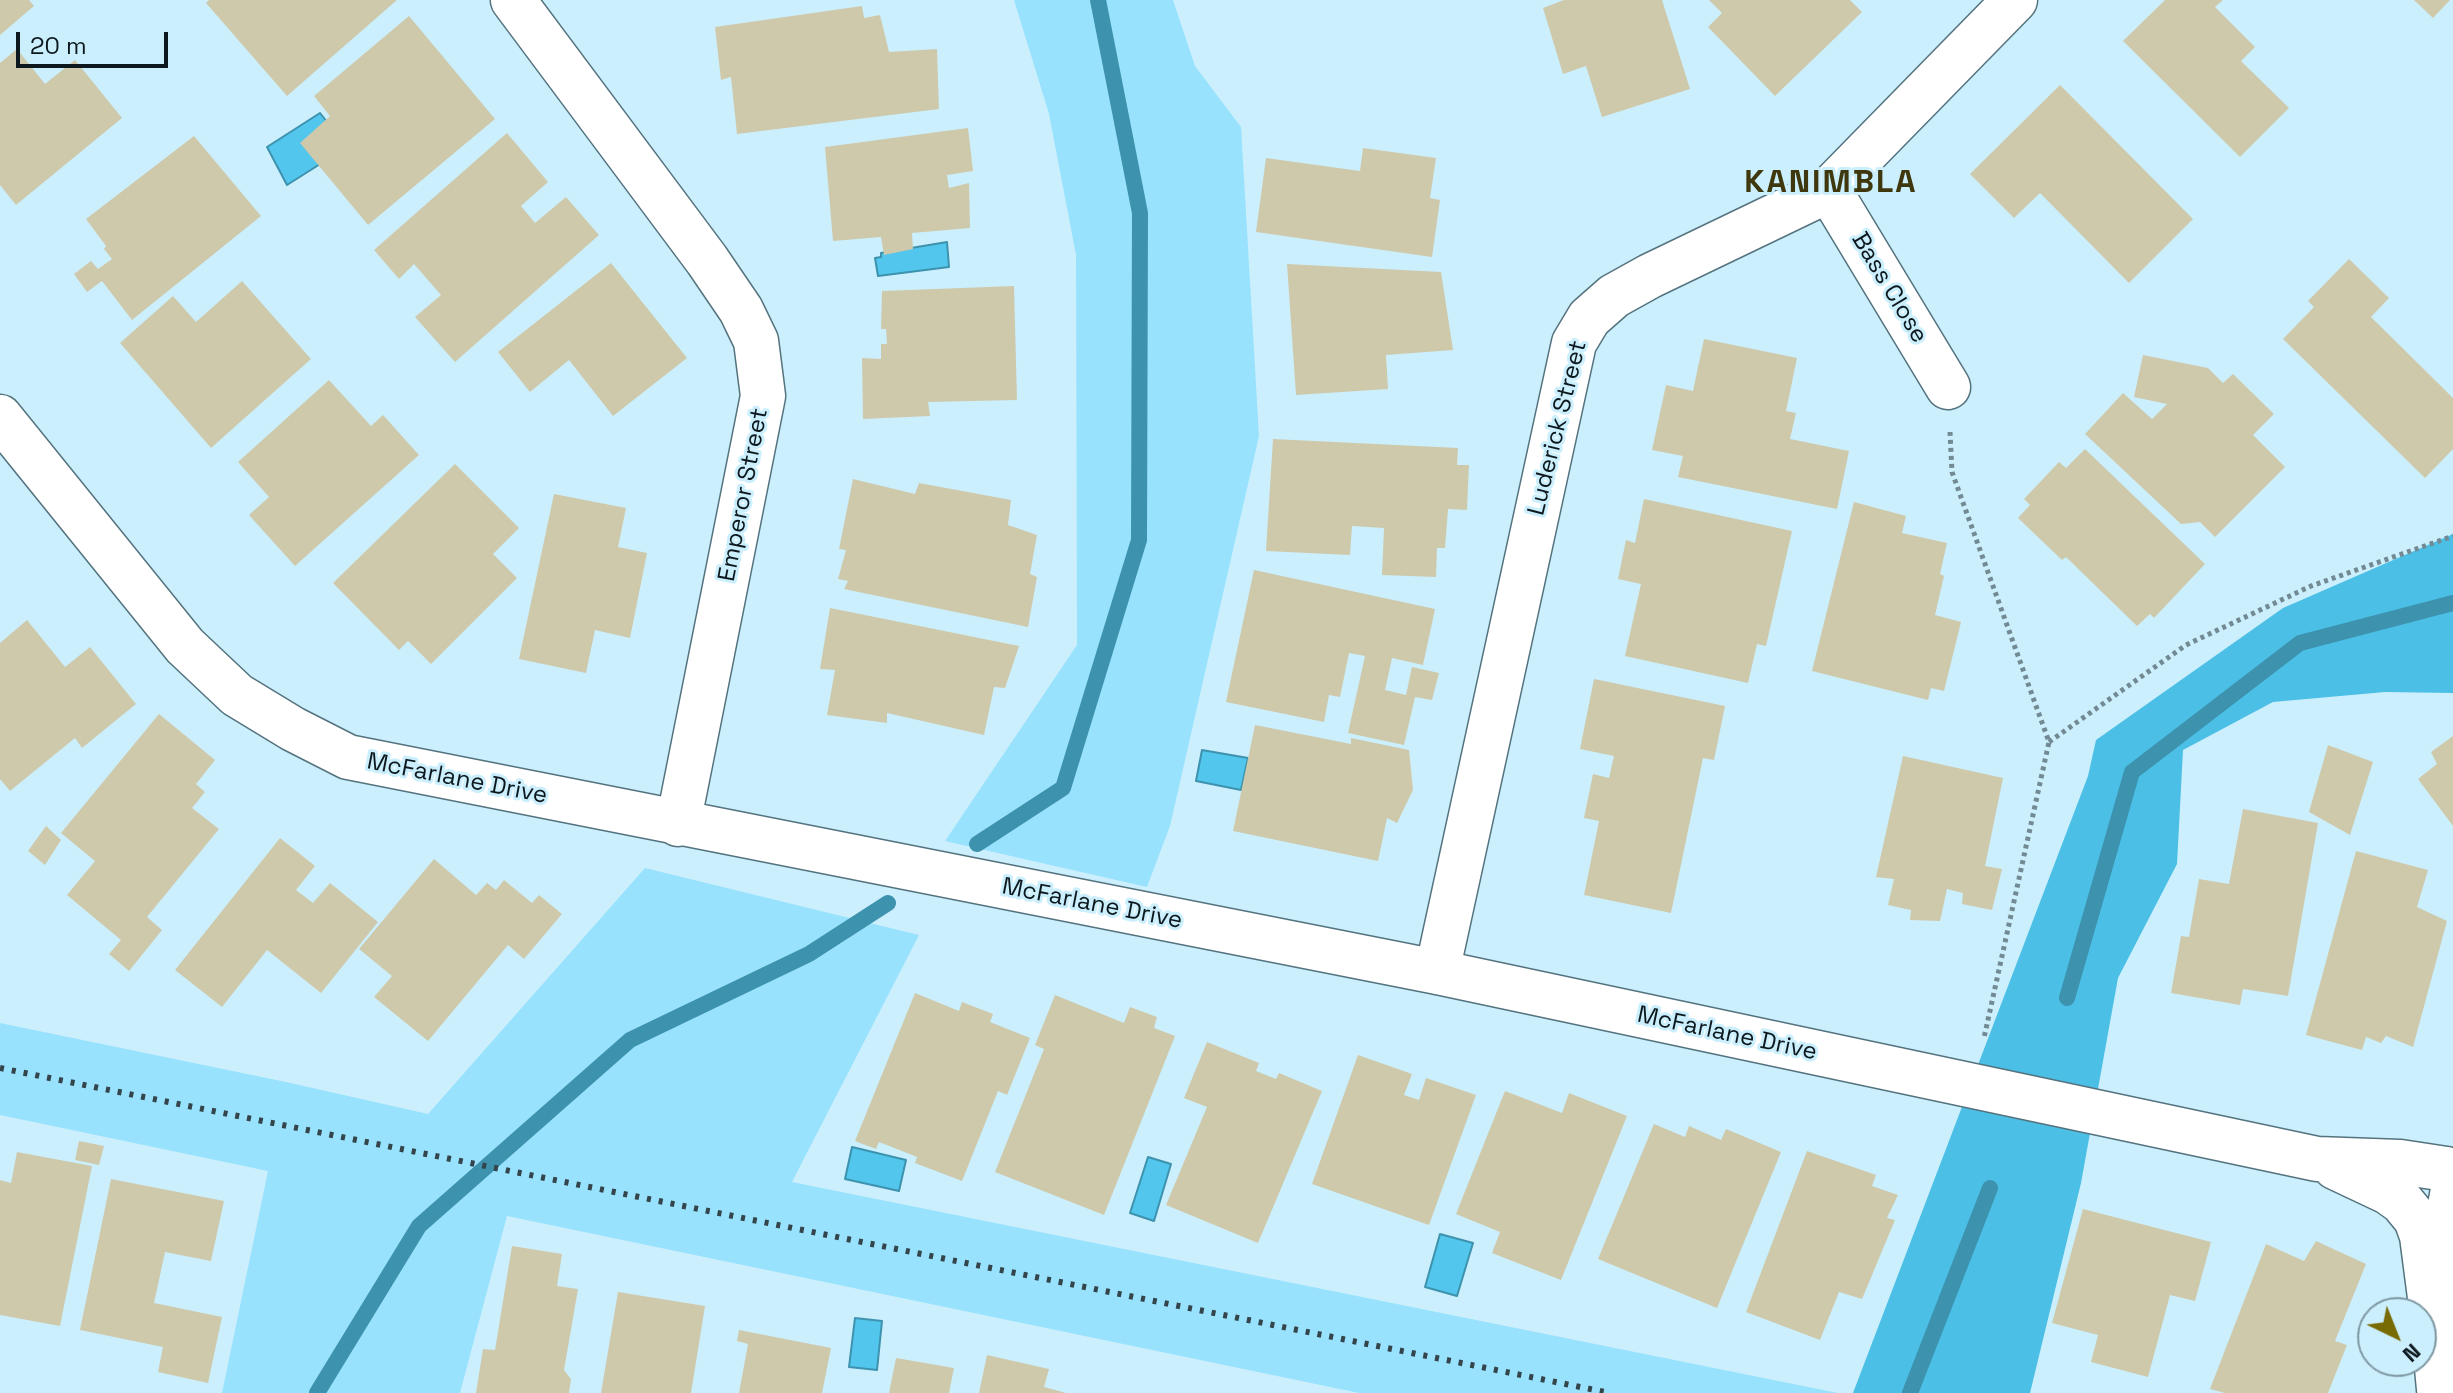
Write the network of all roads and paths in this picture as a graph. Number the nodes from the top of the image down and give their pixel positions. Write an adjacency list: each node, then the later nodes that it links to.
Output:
1 (513, 0): 8 (street, Emperor Street)
2 (2015, 0): 3 (street, Luderick Street)
3 (1829, 190): 4 (street, Bass Close); 9 (street, Luderick Street)
4 (1948, 387): 7 (path)
5 (0, 417): 8 (street, McFarlane Drive)
6 (2453, 536): 7 (path)
7 (2049, 742): 10 (path)
8 (678, 824): 9 (street, McFarlane Drive)
9 (1437, 972): 10 (street, McFarlane Drive)
10 (1974, 1087): 11 (street, McFarlane Drive)
11 (2317, 1159): 12 (street, McFarlane Drive); 14 (street, McFarlane Drive)
12 (2453, 1174)
13 (2453, 1190): 14 (street)
14 (2442, 1316): 15 (street)
15 (2439, 1391)

